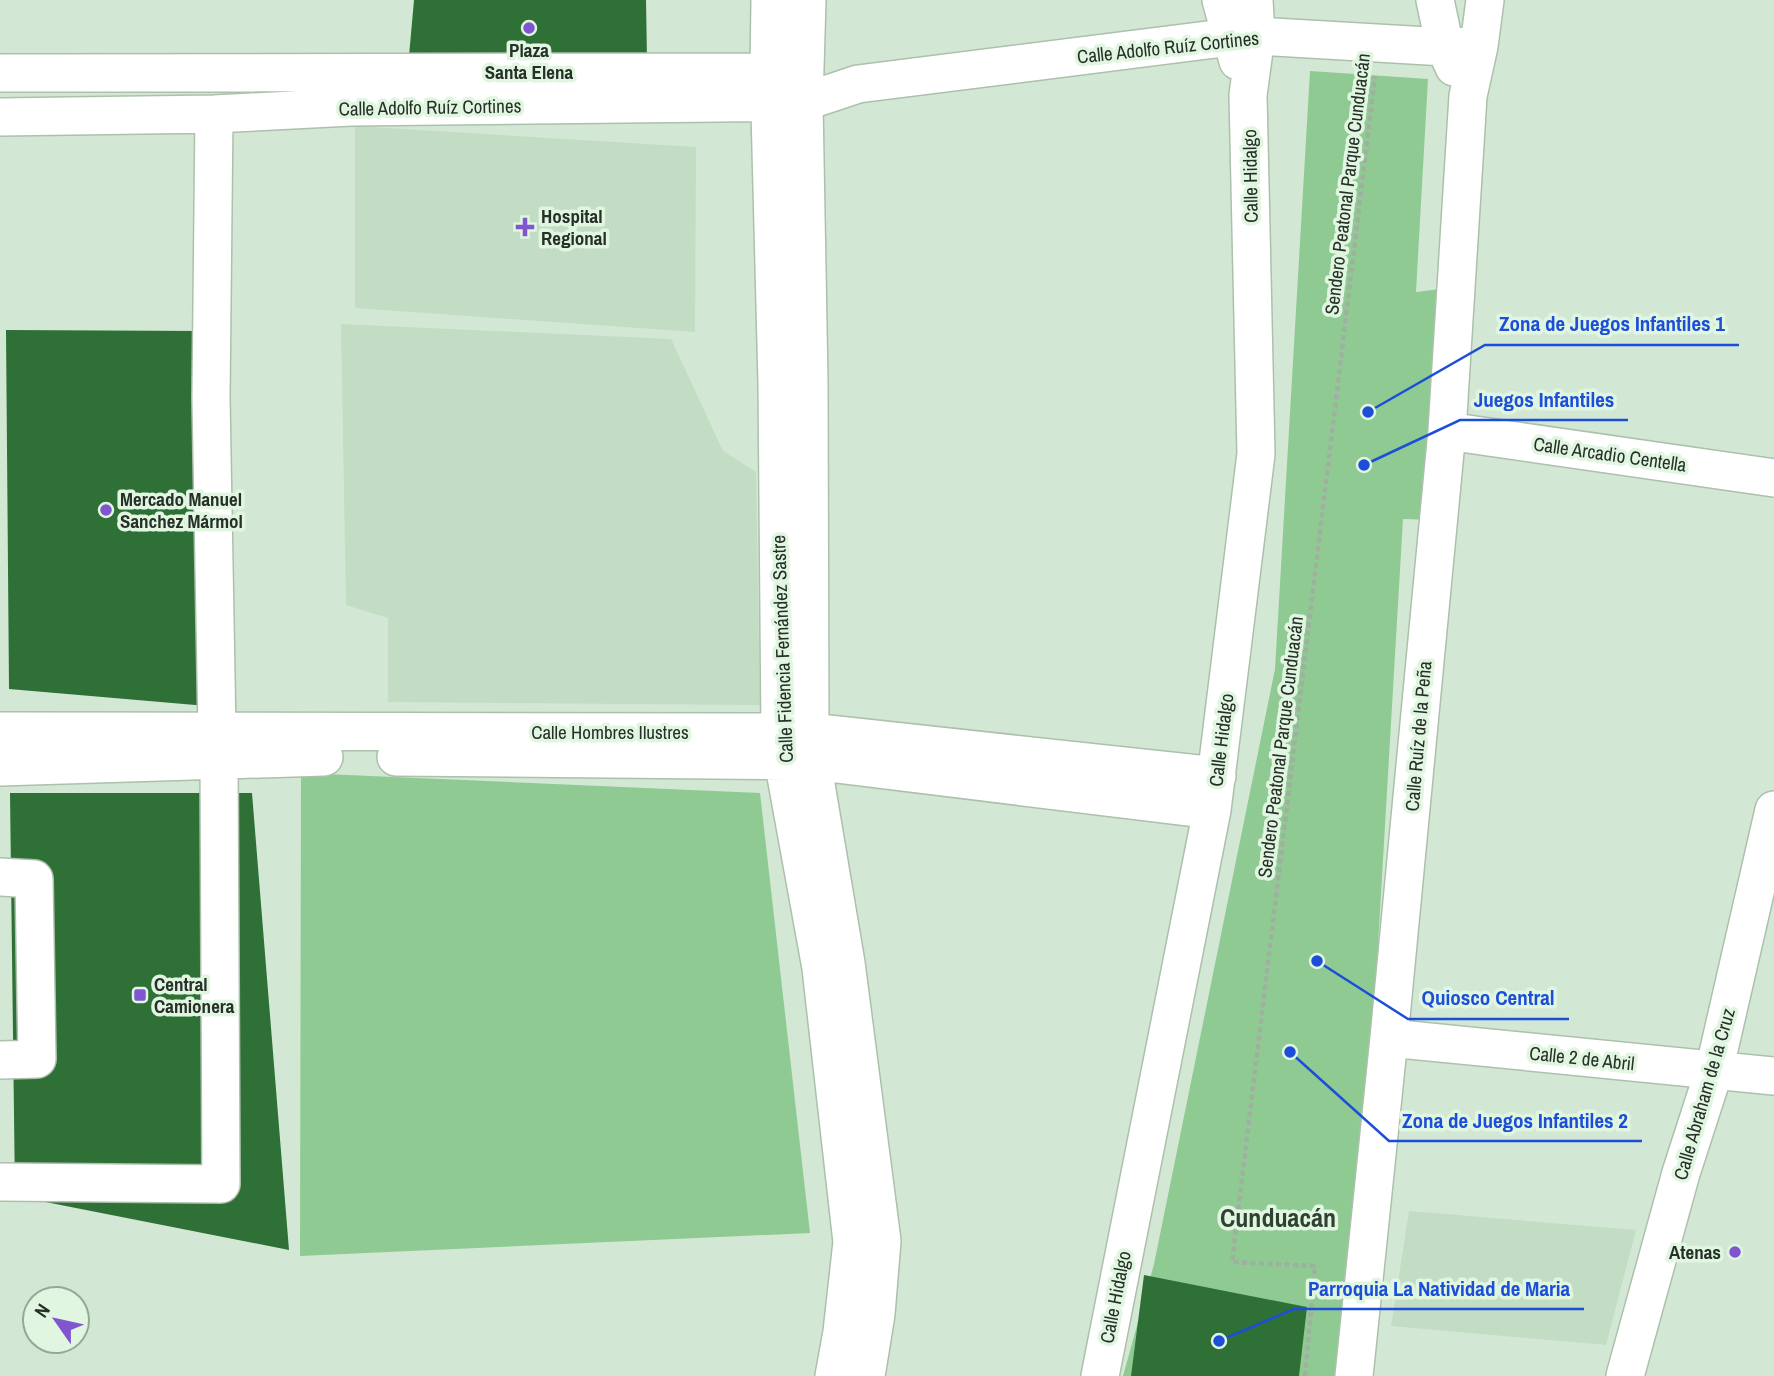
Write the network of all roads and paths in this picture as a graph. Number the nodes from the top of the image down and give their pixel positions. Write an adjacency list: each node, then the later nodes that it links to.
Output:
1 (770, 0): 11 (street, Calle Fidencia Fernández Sastre)
2 (807, 0): 11 (street, Calle Fidencia Fernández Sastre)
3 (1221, 0): 7 (street, Calle Hidalgo)
4 (1254, 0): 7 (street, Calle Hidalgo)
5 (1435, 0): 9 (street, Calle Ruíz de la Peña)
6 (1485, 0): 9 (street, Calle Ruíz de la Peña)
7 (1243, 37): 8 (street, Calle Adolfo Ruíz Cortines); 11 (street, Calle Adolfo Ruíz Cortines); 21 (street, Calle Hidalgo)
8 (1378, 43): 9 (street, Calle Adolfo Ruíz Cortines); 32 (path, Sendero Peatonal Parque Cunduacán)
9 (1462, 47): 14 (street, Calle Ruíz de la Peña)
10 (0, 73): 11 (street, Calle Adolfo Ruíz Cortines)
11 (787, 87): 12 (street, Calle Adolfo Ruíz Cortines); 18 (street, Calle Fidencia Fernández Sastre)
12 (214, 114): 13 (street, Calle Adolfo Ruíz Cortines); 17 (street)
13 (0, 117)
14 (1447, 431): 15 (street, Calle Arcadio Centella); 24 (street, Calle Ruíz de la Peña)
15 (1774, 478)
16 (0, 731): 19 (street, Calle Hombres Ilustres)
17 (218, 745): 18 (street, Calle Hombres Ilustres); 19 (street, Calle Hombres Ilustres); 28 (street)
18 (796, 746): 21 (street, Calle Hombres Ilustres); 29 (street, Calle Fidencia Fernández Sastre); 30 (street, Calle Fidencia Fernández Sastre)
19 (82, 747): 20 (street, Calle Hombres Ilustres)
20 (0, 767)
21 (1214, 793): 31 (street, Calle Hidalgo)
22 (1774, 810): 26 (street, Calle Abraham de la Cruz)
23 (0, 877): 25 (street)
24 (1389, 1038): 26 (street, Calle 2 de Abril); 33 (street, Calle Ruíz de la Peña)
25 (0, 1060)
26 (1714, 1071): 27 (street, Calle 2 de Abril); 34 (street, Calle Abraham de la Cruz)
27 (1774, 1076)
28 (0, 1182)
29 (834, 1376)
30 (866, 1376)
31 (1100, 1376)
32 (1305, 1376)
33 (1354, 1376)
34 (1625, 1376)

